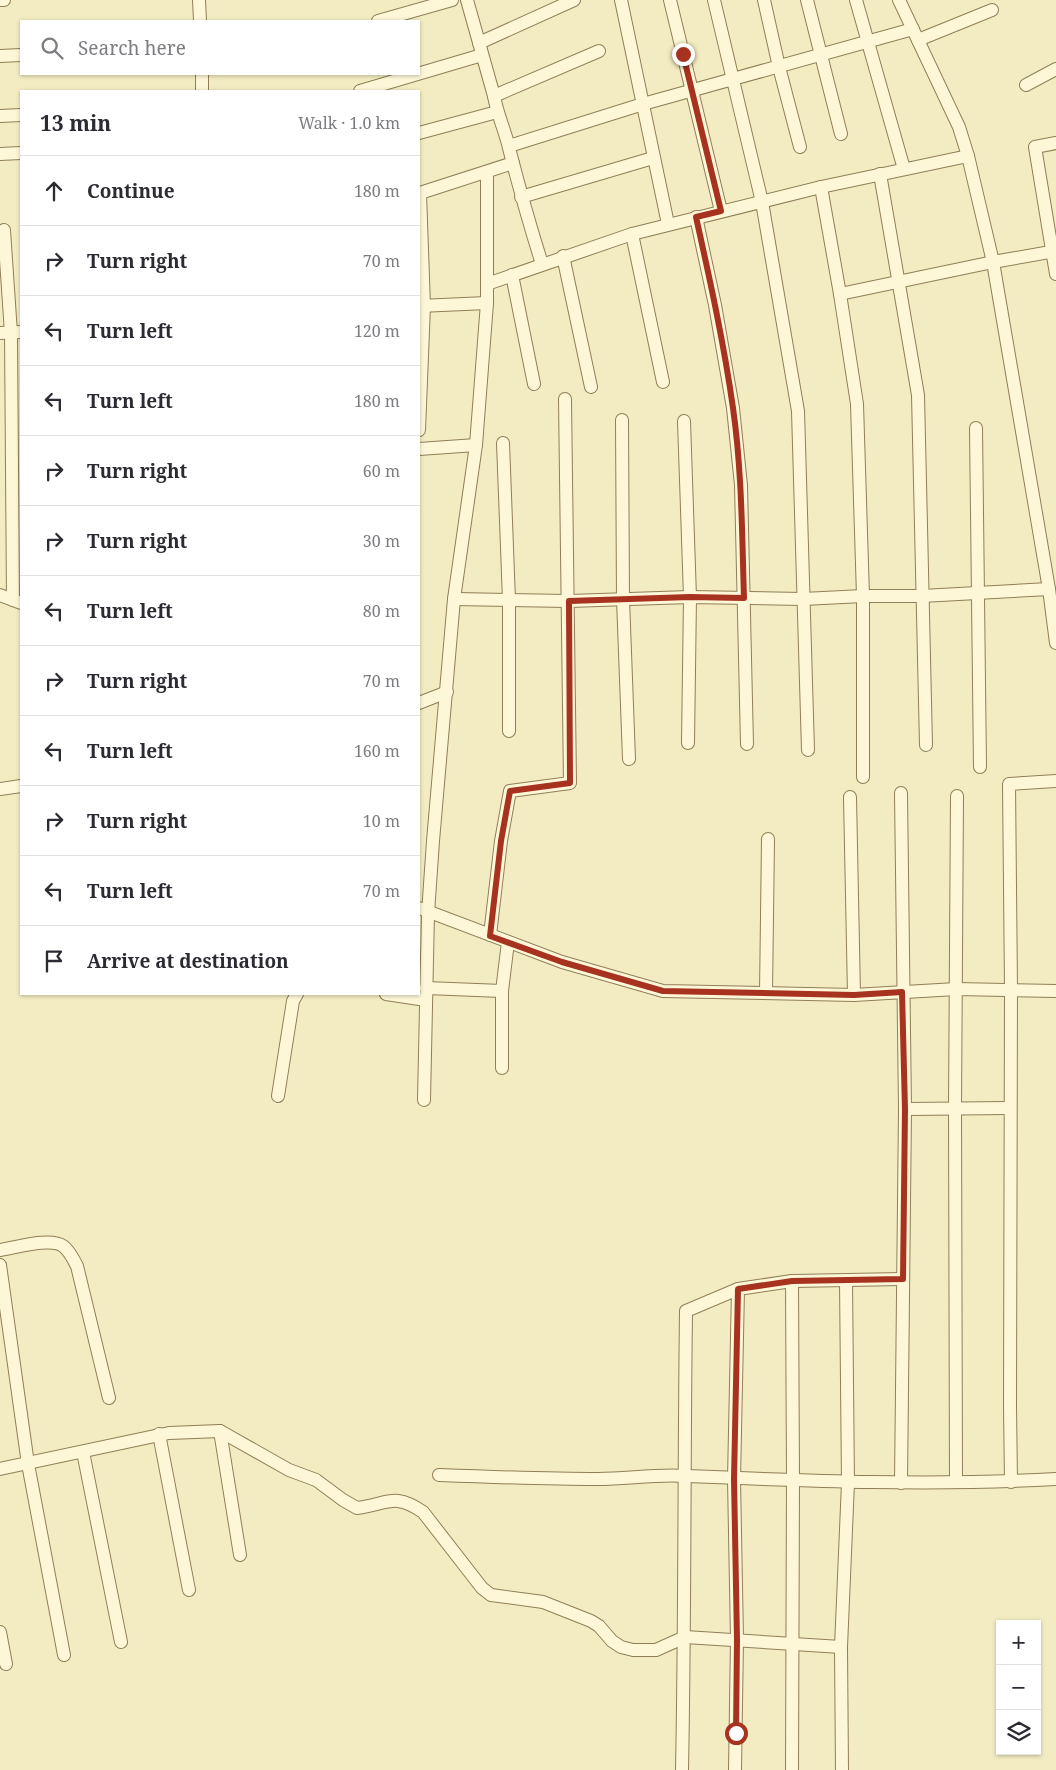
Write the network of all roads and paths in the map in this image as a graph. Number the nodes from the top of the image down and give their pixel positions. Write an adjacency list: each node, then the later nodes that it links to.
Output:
1 (199, 0): 13 (street)
2 (452, 0): 14 (street)
3 (467, 0): 17 (street)
4 (574, 0): 17 (street)
5 (621, 0): 33 (street)
6 (670, 0): 31 (street)
7 (714, 0): 27 (street)
8 (764, 0): 22 (street)
9 (807, 0): 20 (street)
10 (856, 0): 16 (street)
11 (899, 0): 15 (street)
12 (992, 10): 15 (street)
13 (200, 20)
14 (382, 20)
15 (916, 35): 16 (street); 44 (street)
16 (868, 42): 20 (street); 47 (street)
17 (481, 49): 24 (street); 32 (street)
18 (599, 50): 32 (street)
19 (20, 55): 21 (street)
20 (821, 55): 22 (street); 38 (street)
21 (0, 56)
22 (779, 67): 27 (street); 41 (street)
23 (1056, 69): 28 (street)
24 (420, 70)
25 (202, 75): 29 (street)
26 (406, 75): 30 (street)
27 (733, 79): 31 (street); 52 (street)
28 (1026, 85)
29 (202, 90)
30 (363, 90)
31 (692, 91): 33 (street); 53 (street)
32 (494, 96): 34 (street)
33 (643, 104): 40 (street); 45 (street)
34 (497, 112): 37 (street); 40 (street)
35 (20, 115): 36 (street)
36 (0, 116)
37 (420, 133)
38 (841, 134)
39 (1056, 143): 58 (street)
40 (509, 146): 46 (street)
41 (800, 147)
42 (20, 153): 43 (street)
43 (0, 154)
44 (968, 156): 47 (street); 60 (street)
45 (653, 158): 51 (street); 55 (street)
46 (513, 163): 48 (street); 51 (street)
47 (904, 169): 49 (street)
48 (488, 172): 65 (street); 68 (street)
49 (880, 174): 50 (street); 64 (street)
50 (821, 187): 52 (street); 66 (street)
51 (522, 197): 61 (street)
52 (762, 202): 53 (street); 90 (street)
53 (721, 211): 54 (street)
54 (696, 217): 55 (street); 87 (street)
55 (668, 224): 57 (street)
56 (4, 230): 69 (street)
57 (632, 234): 59 (street); 71 (street)
58 (1054, 252): 60 (street); 62 (street)
59 (564, 256): 61 (street); 73 (street)
60 (993, 262): 64 (street); 81 (street)
61 (542, 264): 63 (street)
62 (1056, 274)
63 (512, 275): 65 (street); 72 (street)
64 (897, 282): 66 (street); 85 (street)
65 (487, 284): 67 (street)
66 (840, 294): 84 (street)
67 (487, 303): 68 (street); 79 (street)
68 (421, 306): 70 (street)
69 (11, 333): 93 (street)
70 (420, 368)
71 (663, 382)
72 (534, 384)
73 (590, 387)
74 (565, 399): 92 (street)
75 (622, 420): 89 (street)
76 (684, 421): 86 (street)
77 (976, 428): 82 (street)
78 (503, 442): 91 (street)
79 (476, 445): 80 (street); 88 (street)
80 (420, 448)
81 (1049, 589): 82 (street); 94 (street)
82 (978, 594): 85 (street); 103 (street)
83 (0, 595): 93 (street)
84 (863, 596): 85 (street); 90 (street); 104 (street)
85 (922, 596): 100 (street)
86 (690, 597): 87 (street); 89 (street); 98 (street)
87 (744, 598): 90 (street); 99 (street)
88 (454, 599): 91 (street); 95 (street)
89 (623, 599): 92 (street); 102 (street)
90 (804, 599): 101 (street)
91 (509, 600): 92 (street); 97 (street)
92 (569, 601): 113 (street)
93 (17, 602)
94 (1056, 642)
95 (446, 692): 96 (street); 112 (street)
96 (420, 703)
97 (509, 731)
98 (688, 743)
99 (747, 744)
100 (926, 745)
101 (808, 750)
102 (629, 759)
103 (980, 767)
104 (863, 777)
105 (1056, 781): 116 (street)
106 (20, 786): 107 (street)
107 (0, 789)
108 (901, 793): 119 (street)
109 (957, 796): 115 (street)
110 (850, 797): 124 (street)
111 (768, 839): 120 (street)
112 (424, 911): 113 (street); 122 (street)
113 (490, 936): 114 (street)
114 (508, 942): 117 (street); 120 (street)
115 (956, 989): 116 (street); 119 (street); 128 (street)
116 (1011, 989): 118 (street); 129 (street)
117 (502, 991): 122 (street); 125 (street)
118 (1056, 991)
119 (902, 992): 124 (street); 130 (street)
120 (766, 993): 124 (street)
121 (420, 994): 122 (street)
122 (426, 994): 127 (street)
123 (296, 995): 126 (street)
124 (854, 995)
125 (502, 1068)
126 (278, 1096)
127 (424, 1100)
128 (955, 1108): 129 (street); 130 (street); 149 (street)
129 (1010, 1108): 150 (street)
130 (905, 1109): 133 (street)
131 (0, 1250): 137 (street)
132 (0, 1265): 141 (street)
133 (903, 1279): 135 (street); 151 (street)
134 (792, 1281): 135 (street); 136 (street); 146 (street)
135 (846, 1281): 148 (street)
136 (738, 1289): 144 (street); 145 (street)
137 (109, 1398)
138 (220, 1431): 139 (street); 152 (street); 155 (street)
139 (159, 1434): 140 (street); 153 (street)
140 (83, 1452): 141 (street); 157 (street)
141 (28, 1464): 142 (street); 160 (street)
142 (0, 1469)
143 (439, 1476): 144 (street)
144 (684, 1476): 145 (street); 155 (street)
145 (734, 1479): 146 (street); 156 (street)
146 (793, 1479): 148 (street); 158 (street)
147 (1056, 1479): 150 (street)
148 (848, 1482): 151 (street); 159 (street)
149 (956, 1482): 150 (street); 151 (street)
150 (1011, 1482)
151 (901, 1483)
152 (240, 1555)
153 (189, 1590)
154 (0, 1632): 161 (street)
155 (685, 1637): 156 (street); 162 (street)
156 (737, 1639): 158 (street); 163 (street)
157 (121, 1642)
158 (793, 1644): 159 (street); 164 (street)
159 (842, 1646): 165 (street)
160 (64, 1655)
161 (6, 1664)
162 (682, 1770)
163 (736, 1770)
164 (792, 1770)
165 (842, 1770)

